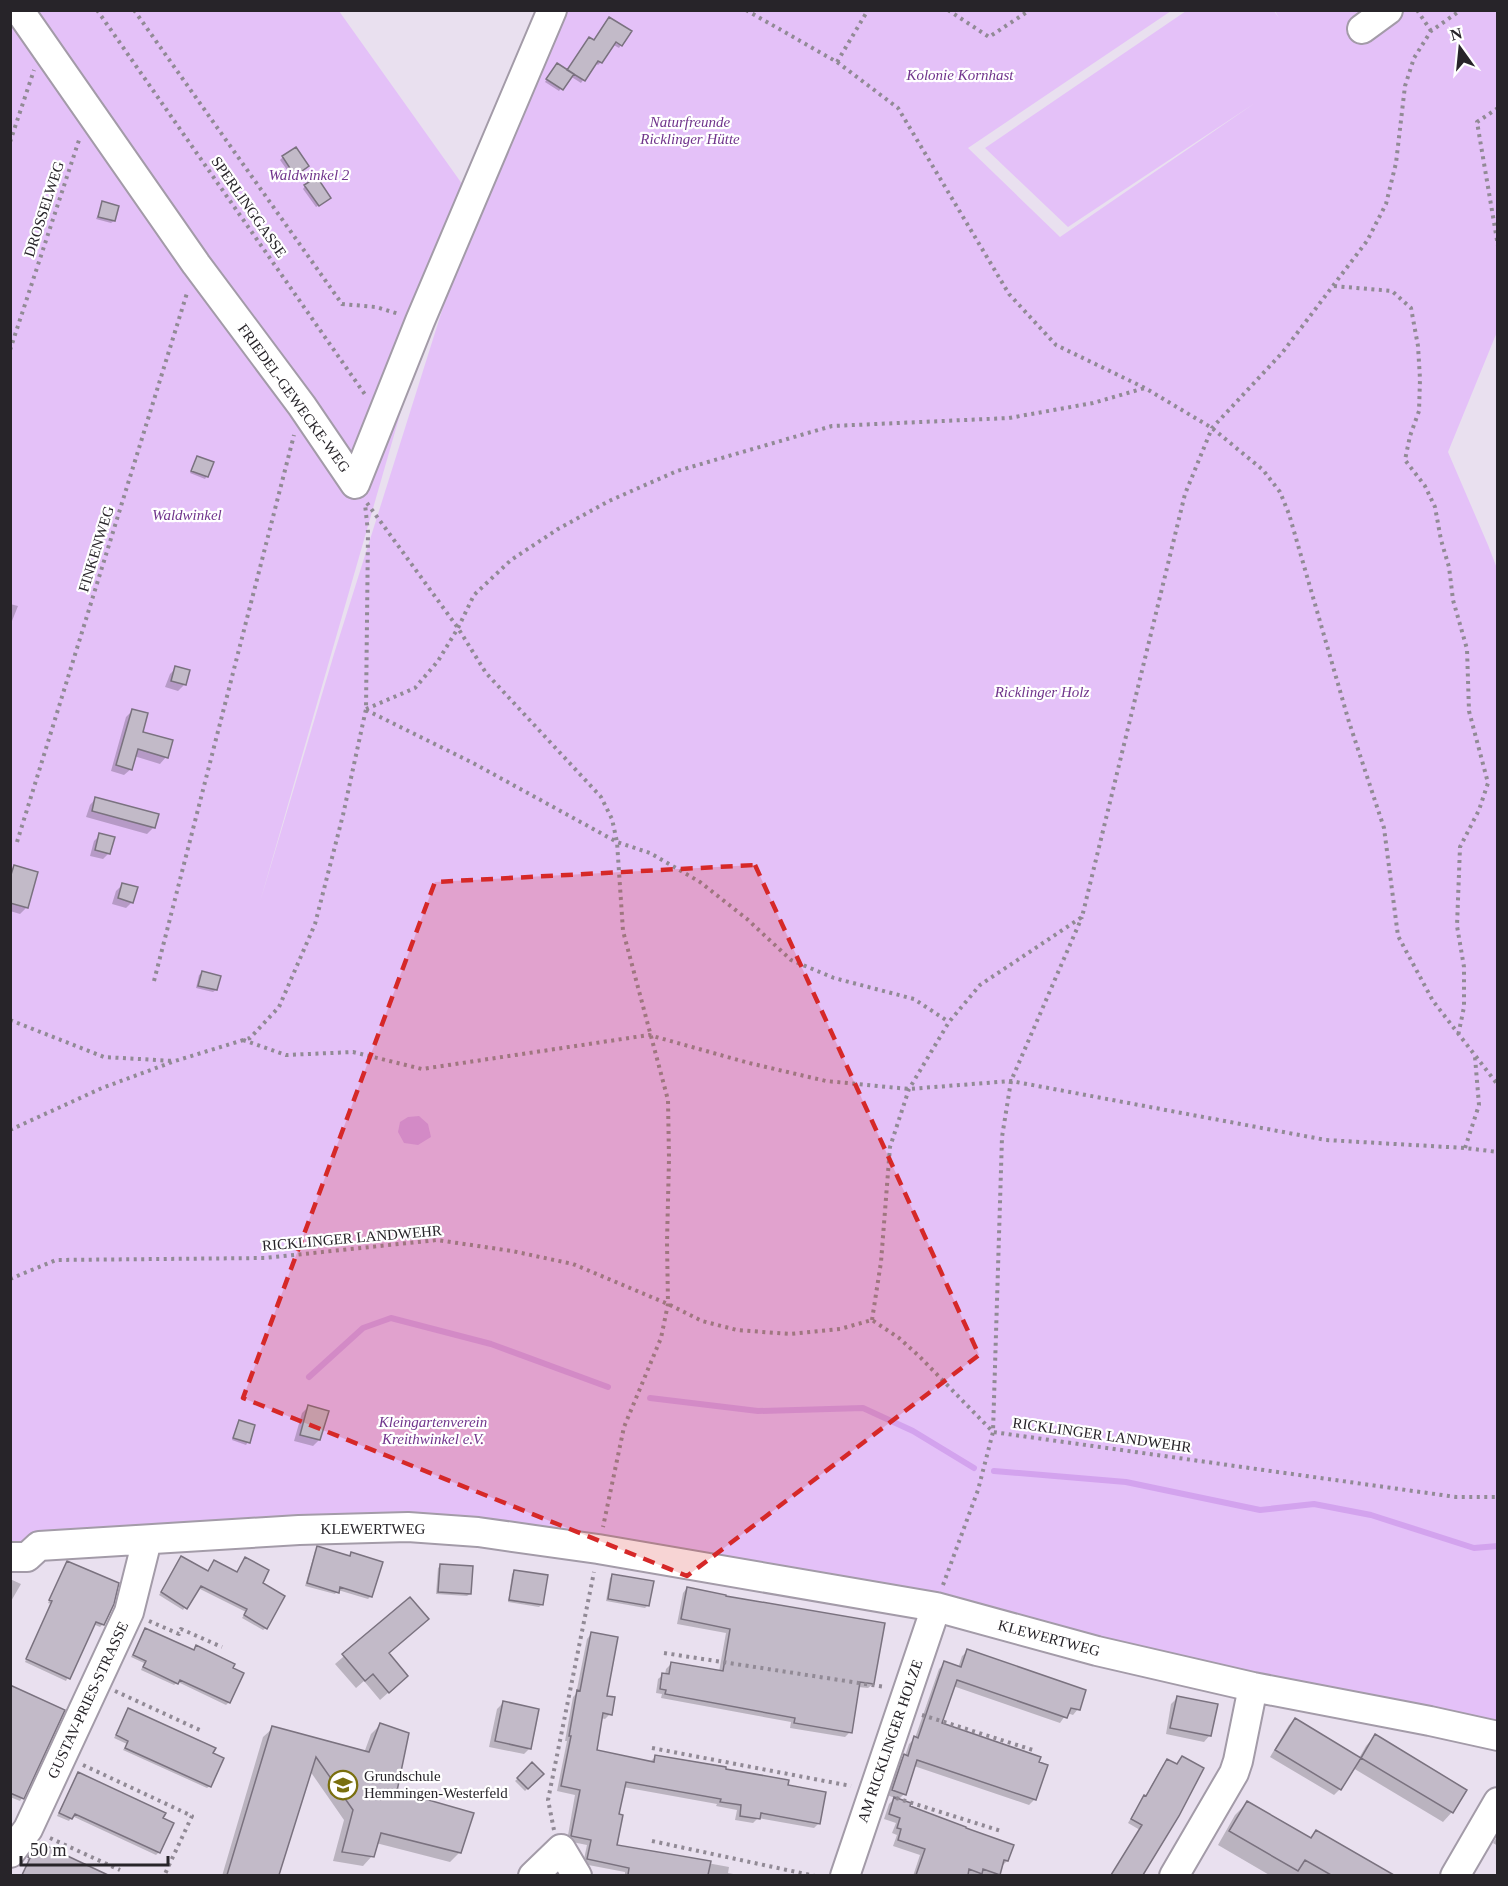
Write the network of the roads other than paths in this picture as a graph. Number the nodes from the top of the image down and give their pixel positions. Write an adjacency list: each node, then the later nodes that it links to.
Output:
1 (19, 10): 2 (street, FRIEDEL-GEWECKE-WEG)
2 (552, 10)
3 (1388, 10): 4 (street)
4 (1362, 29)
5 (147, 1540): 6 (street, KLEWERTWEG); 7 (street, KLEWERTWEG); 11 (street, GUSTAV-PRIES-STRASSE)
6 (10, 1557)
7 (936, 1607): 8 (street, KLEWERTWEG); 14 (street, AM RICKLINGER HOLZE)
8 (1253, 1686): 9 (street, KLEWERTWEG); 15 (street)
9 (1497, 1736)
10 (1497, 1802): 16 (street)
11 (10, 1853)
12 (532, 1875): 13 (street)
13 (577, 1875)
14 (845, 1875)
15 (1174, 1875)
16 (1455, 1875)

